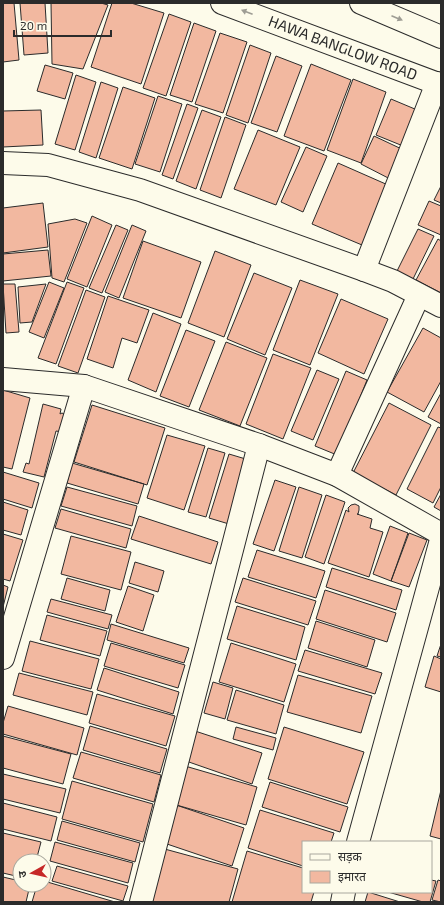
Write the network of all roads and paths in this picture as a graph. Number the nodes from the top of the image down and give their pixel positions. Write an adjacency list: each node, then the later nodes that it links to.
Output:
1 (222, 3): 4 (street, HAWA BANGLOW ROAD, one-way to 1)
2 (361, 3): 3 (street, one-way to 3)
3 (441, 37)
4 (439, 84): 6 (street)
5 (3, 163): 6 (street)
6 (364, 270): 7 (street)
7 (419, 294): 8 (street); 12 (street)
8 (441, 306)
9 (3, 379): 10 (street)
10 (84, 386): 11 (street); 15 (street)
11 (259, 445): 12 (street); 17 (street)
12 (337, 475): 13 (street)
13 (441, 534)
14 (441, 540): 16 (street)
15 (3, 658)
16 (358, 841)
17 (141, 902)

